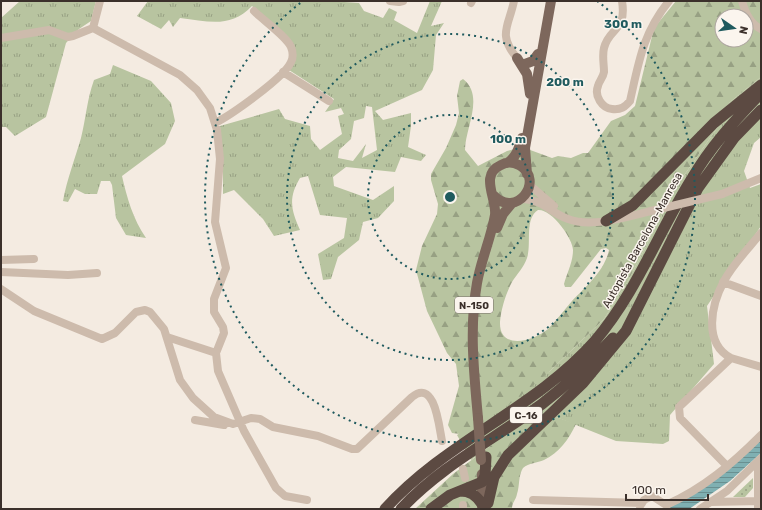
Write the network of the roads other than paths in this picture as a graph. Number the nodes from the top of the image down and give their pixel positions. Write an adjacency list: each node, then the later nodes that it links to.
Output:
1 (100, 1): 10 (street)
2 (390, 1): 3 (street)
3 (403, 1)
4 (514, 1): 14 (street)
5 (622, 1): 6 (street)
6 (670, 1)
7 (742, 1): 11 (street)
8 (550, 3): 13 (main road); 17 (main road)
9 (254, 11): 16 (street)
10 (93, 28): 12 (street); 23 (street)
11 (761, 29)
12 (1, 38)
13 (538, 54): 14 (main road); 15 (main road)
14 (521, 61): 15 (main road); 20 (main road)
15 (535, 69): 17 (main road); 20 (main road)
16 (283, 72): 21 (street); 23 (street)
17 (537, 83): 25 (main road)
18 (761, 85): 30 (highway)
19 (761, 93): 54 (highway, Autopista Barcelona-Manresa / C-16)
20 (530, 94): 24 (main road)
21 (329, 101)
22 (761, 110): 39 (highway, C-16)
23 (215, 123): 41 (street)
24 (507, 163): 25 (main road); 27 (main road)
25 (528, 177): 28 (main road); 29 (street)
26 (761, 178): 30 (street, bridge)
27 (493, 195): 28 (main road); 44 (main road, N-150)
28 (517, 201): 29 (street); 44 (main road, N-150)
29 (562, 216): 30 (street)
30 (606, 221)
31 (761, 233): 36 (street)
32 (34, 259): 33 (street)
33 (1, 260)
34 (1, 272): 35 (street)
35 (97, 273)
36 (723, 282): 38 (street); 42 (street)
37 (1, 289): 40 (street)
38 (761, 296)
39 (637, 306): 61 (highway); 66 (highway, C-16)
40 (167, 336): 41 (street); 46 (street)
41 (216, 353): 46 (street)
42 (731, 358): 43 (street); 51 (street)
43 (761, 367)
44 (480, 416): 49 (main road, N-150, bridge)
45 (195, 420): 46 (street)
46 (236, 423): 48 (street); 57 (street)
47 (761, 436): 51 (street)
48 (442, 441)
49 (484, 459): 55 (highway); 61 (main road, N-150)
50 (759, 459): 59 (street); 60 (street)
51 (727, 466): 63 (street)
52 (463, 469): 53 (street)
53 (464, 478)
54 (416, 480): 64 (highway); 65 (highway, Autopista Barcelona-Manresa / C-16)
55 (482, 482): 56 (highway); 61 (main road)
56 (459, 491): 61 (highway); 67 (highway)
57 (306, 500)
58 (533, 500): 62 (street)
59 (712, 502): 60 (street); 68 (street)
60 (759, 504)
61 (485, 506)
62 (640, 506): 63 (street)
63 (666, 507)
64 (376, 509)
65 (385, 509)
66 (401, 509)
67 (430, 509)
68 (700, 509)

